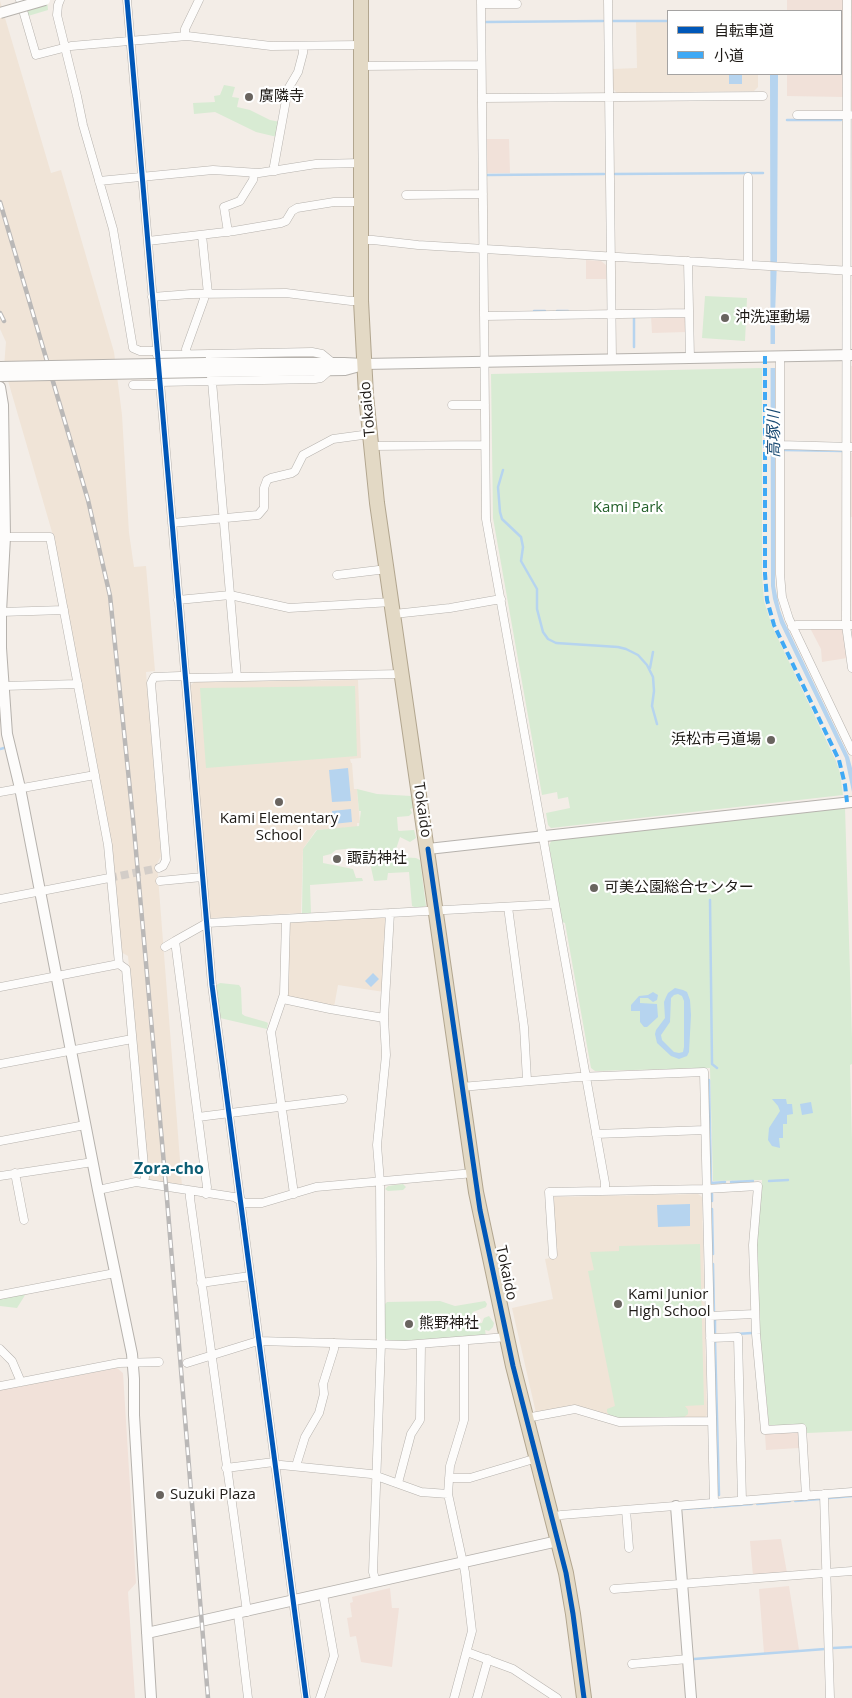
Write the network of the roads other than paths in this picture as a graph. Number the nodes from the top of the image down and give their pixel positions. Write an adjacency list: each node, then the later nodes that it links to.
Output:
1 (20, 0): 16 (street)
2 (45, 0): 11 (street, bridge)
3 (60, 0): 16 (street)
4 (127, 0): 13 (street)
5 (199, 0): 12 (street)
6 (361, 0): 14 (highway, Tokaido)
7 (608, 0): 20 (street)
8 (847, 0): 23 (street)
9 (481, 2): 10 (street); 17 (street)
10 (517, 4)
11 (0, 13)
12 (185, 36): 13 (street); 15 (street)
13 (131, 41): 16 (street); 27 (street)
14 (361, 45): 15 (street); 18 (highway, Tokaido)
15 (303, 46): 25 (street)
16 (65, 47): 29 (street)
17 (481, 65): 18 (street); 21 (street)
18 (361, 66): 24 (highway, Tokaido)
19 (763, 96): 20 (street)
20 (609, 97): 21 (street); 38 (street)
21 (482, 98): 30 (street)
22 (797, 115): 23 (street)
23 (849, 115): 41 (street)
24 (361, 163): 25 (street); 32 (highway, Tokaido)
25 (275, 171): 26 (street)
26 (254, 174): 27 (street); 33 (street)
27 (142, 176): 29 (street); 36 (street)
28 (748, 177): 40 (street)
29 (99, 181): 48 (street)
30 (483, 194): 31 (street); 37 (street)
31 (406, 195)
32 (361, 202): 33 (street); 35 (highway, Tokaido)
33 (228, 232): 34 (street)
34 (202, 235): 36 (street); 42 (street)
35 (361, 240): 37 (street); 44 (highway, Tokaido)
36 (148, 241): 43 (street)
37 (483, 248): 38 (street); 47 (street)
38 (610, 256): 39 (street); 46 (street)
39 (688, 260): 40 (street); 45 (street)
40 (748, 264): 41 (street)
41 (849, 270): 50 (street)
42 (206, 294): 43 (street); 44 (street); 49 (street)
43 (152, 297): 48 (street)
44 (361, 301): 55 (highway, Tokaido)
45 (689, 313): 46 (street); 52 (street)
46 (611, 314): 47 (street); 53 (street)
47 (484, 316): 54 (street)
48 (157, 353): 49 (street); 60 (street)
49 (186, 354): 56 (street)
50 (849, 355): 51 (street); 68 (street)
51 (776, 356): 52 (street); 67 (street)
52 (690, 358): 53 (street)
53 (612, 359): 54 (street)
54 (484, 362): 55 (street); 63 (street)
55 (364, 364): 56 (street); 65 (highway, Tokaido)
56 (332, 366): 58 (street); 58 (street)
57 (0, 367): 58 (street, bridge)
58 (208, 372): 59 (street, bridge); 60 (street); 69 (street)
59 (0, 376)
60 (160, 384): 61 (street); 70 (street)
61 (133, 385)
62 (0, 387): 71 (street)
63 (485, 405): 64 (street); 66 (street)
64 (452, 406)
65 (370, 440): 66 (street); 69 (street); 72 (highway, Tokaido)
66 (485, 444): 76 (street)
67 (780, 445): 68 (street); 81 (street)
68 (849, 447): 80 (street)
69 (223, 519): 70 (street); 74 (street)
70 (172, 524): 75 (street)
71 (2, 537): 78 (street); 79 (street)
72 (387, 569): 73 (street); 77 (highway, Tokaido)
73 (337, 574)
74 (230, 595): 75 (street); 77 (street); 85 (street)
75 (178, 600): 84 (street)
76 (501, 600): 77 (street); 93 (street)
77 (393, 608): 83 (highway, Tokaido)
78 (64, 610): 79 (street); 86 (street)
79 (1, 612): 87 (street)
80 (849, 625): 81 (street); 82 (street)
81 (792, 627): 88 (street)
82 (852, 668)
83 (402, 674): 85 (street); 94 (highway, Tokaido)
84 (185, 677): 85 (street); 95 (street); 96 (street)
85 (237, 677)
86 (78, 684): 87 (street); 89 (street)
87 (2, 686): 90 (street)
88 (852, 751)
89 (95, 775): 90 (street); 109 (street)
90 (20, 788): 91 (street); 99 (street)
91 (0, 792)
92 (851, 802): 93 (street)
93 (543, 836): 94 (street); 101 (street)
94 (428, 849): 103 (highway, Tokaido)
95 (158, 868)
96 (202, 877): 98 (street); 106 (street)
97 (108, 878): 99 (street)
98 (160, 881)
99 (40, 891): 100 (street); 110 (street)
100 (0, 899)
101 (555, 904): 102 (street); 117 (street)
102 (508, 907): 103 (street); 118 (street)
103 (437, 910): 104 (street); 119 (highway, Tokaido)
104 (390, 913): 105 (street); 113 (street)
105 (286, 919): 106 (street); 112 (street)
106 (206, 923): 107 (street); 122 (street)
107 (175, 942): 108 (street); 123 (street)
108 (165, 947)
109 (119, 964): 110 (street); 114 (street)
110 (57, 976): 111 (street); 115 (street)
111 (0, 987)
112 (283, 998): 113 (street); 121 (street)
113 (384, 1018): 132 (street)
114 (132, 1039): 115 (street); 133 (street)
115 (71, 1051): 116 (street); 124 (street)
116 (0, 1064)
117 (586, 1076): 118 (street); 125 (street); 126 (street)
118 (527, 1080): 119 (street)
119 (461, 1087): 130 (highway, Tokaido)
120 (343, 1099): 121 (street)
121 (282, 1107): 122 (street); 139 (street)
122 (228, 1114): 123 (street); 140 (street)
123 (198, 1117): 138 (street)
124 (85, 1125): 127 (street); 128 (street)
125 (705, 1130): 126 (street); 134 (street)
126 (596, 1134): 136 (street)
127 (0, 1141)
128 (92, 1162): 129 (street); 135 (street)
129 (15, 1173): 131 (street); 141 (street)
130 (474, 1173): 132 (street); 149 (highway, Tokaido)
131 (0, 1176)
132 (380, 1182): 139 (street); 154 (street)
133 (144, 1183): 135 (street); 137 (street)
134 (706, 1189): 136 (street); 147 (street); 148 (street)
135 (98, 1190): 143 (street)
136 (605, 1191): 142 (street)
137 (190, 1192): 138 (street); 145 (street)
138 (206, 1194): 140 (street)
139 (294, 1194): 140 (street)
140 (240, 1200): 144 (street)
141 (24, 1220)
142 (553, 1255)
143 (115, 1273): 146 (street); 158 (street)
144 (250, 1276): 145 (street); 151 (street)
145 (201, 1283): 157 (street)
146 (0, 1295)
147 (755, 1314): 148 (street); 175 (street)
148 (709, 1316): 150 (street)
149 (507, 1336): 152 (street); 163 (highway, Tokaido)
150 (710, 1338): 164 (street); 176 (street)
151 (258, 1341): 153 (street); 157 (street); 166 (street)
152 (464, 1341): 155 (street); 170 (street)
153 (334, 1343): 154 (street); 167 (street)
154 (381, 1344): 155 (street); 169 (street)
155 (421, 1344): 171 (street)
156 (0, 1349): 161 (street)
157 (211, 1356): 160 (street); 168 (street)
158 (133, 1362): 159 (street); 161 (street); 192 (street)
159 (159, 1362)
160 (187, 1363)
161 (21, 1382): 162 (street)
162 (0, 1386)
163 (526, 1418): 164 (street); 165 (highway, Tokaido)
164 (712, 1421): 177 (street)
165 (537, 1458): 170 (street); 180 (highway, Tokaido)
166 (275, 1464): 167 (street); 168 (street); 190 (street)
167 (296, 1466): 169 (street)
168 (226, 1468): 191 (street)
169 (377, 1475): 171 (street); 186 (street)
170 (449, 1478): 173 (street)
171 (398, 1483): 173 (street)
172 (852, 1492): 174 (street)
173 (448, 1494): 183 (street)
174 (824, 1494): 175 (street); 185 (street)
175 (806, 1496): 176 (street)
176 (742, 1501): 177 (street)
177 (714, 1503): 178 (street)
178 (676, 1506): 179 (street); 187 (street)
179 (626, 1510): 180 (street); 182 (street)
180 (553, 1517): 181 (highway, Tokaido)
181 (558, 1540): 183 (street); 204 (highway, Tokaido)
182 (629, 1548)
183 (463, 1562): 186 (street); 193 (street)
184 (852, 1571): 185 (street)
185 (827, 1573): 187 (street); 206 (street)
186 (376, 1582): 189 (street)
187 (682, 1584): 188 (street); 195 (street)
188 (614, 1589)
189 (323, 1594): 190 (street); 200 (street)
190 (293, 1601): 191 (street); 199 (street)
191 (242, 1613): 192 (street); 198 (street)
192 (147, 1633): 197 (street)
193 (467, 1652): 194 (street); 201 (street)
194 (488, 1659): 202 (street); 203 (street)
195 (688, 1660): 196 (street); 205 (street)
196 (632, 1664)
197 (151, 1698)
198 (248, 1698)
199 (306, 1698)
200 (320, 1698)
201 (454, 1698)
202 (477, 1698)
203 (557, 1698)
204 (584, 1698)
205 (692, 1698)
206 (830, 1698)

